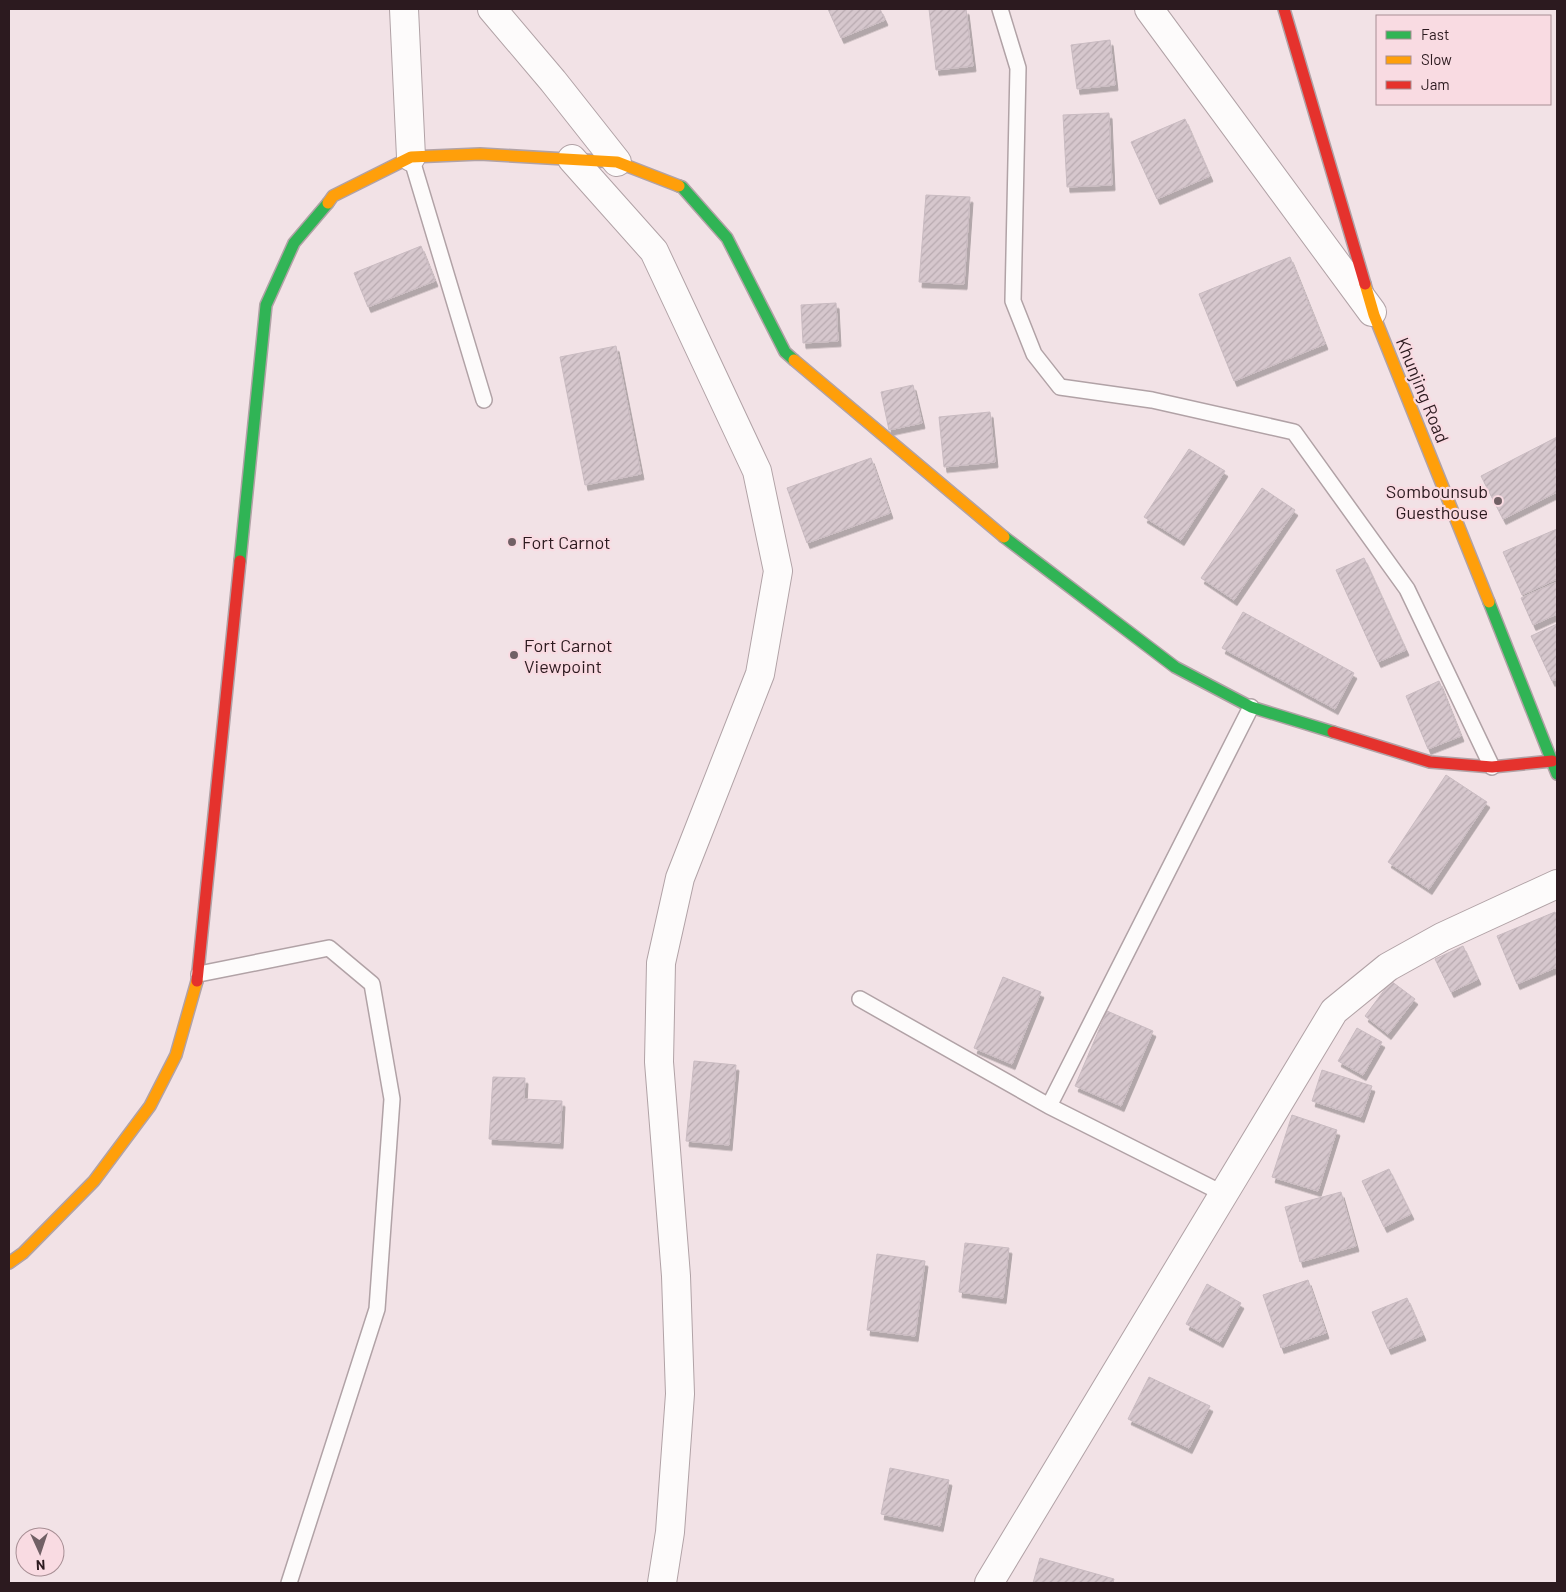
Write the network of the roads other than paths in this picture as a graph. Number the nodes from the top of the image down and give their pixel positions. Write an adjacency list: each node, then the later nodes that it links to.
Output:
1 (404, 9): 6 (street)
2 (492, 9): 8 (street)
3 (1000, 9): 13 (lane)
4 (1149, 9): 9 (street)
5 (1284, 9): 9 (street, Khunjing Road)
6 (411, 157): 7 (street); 10 (lane); 16 (street)
7 (572, 159): 8 (street); 22 (street)
8 (617, 162): 11 (street)
9 (1374, 315): 12 (street, Khunjing Road)
10 (484, 400)
11 (1251, 707): 13 (street); 18 (lane)
12 (1552, 761): 13 (street); 14 (street, Khunjing Road)
13 (1492, 767)
14 (1557, 774)
15 (1557, 884): 19 (street)
16 (199, 974): 20 (street); 21 (lane)
17 (860, 999): 18 (lane)
18 (1049, 1106): 19 (lane)
19 (1224, 1194): 23 (street)
20 (9, 1263)
21 (289, 1583)
22 (662, 1583)
23 (989, 1583)

